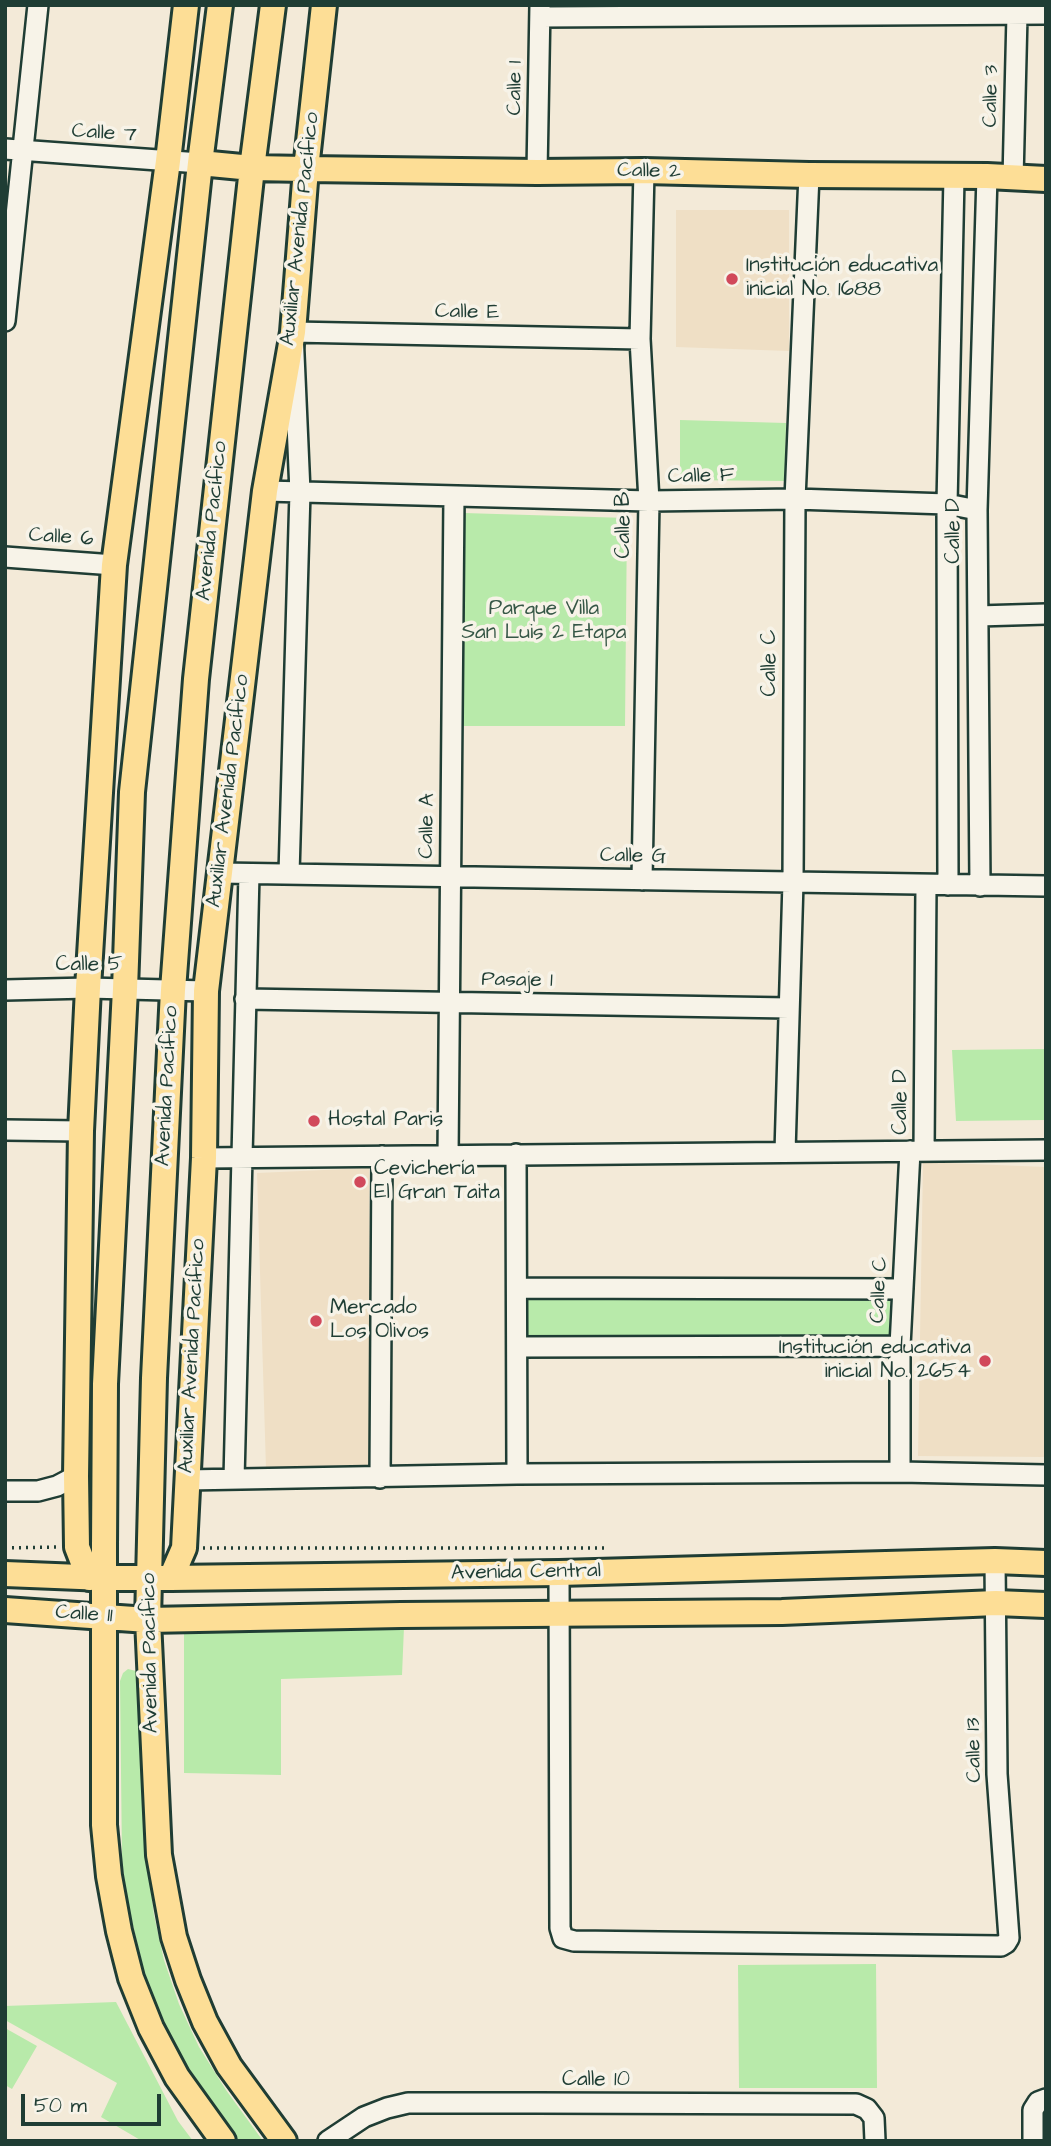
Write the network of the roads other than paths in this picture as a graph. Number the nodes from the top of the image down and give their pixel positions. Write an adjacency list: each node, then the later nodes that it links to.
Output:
1 (37, 5): 10 (street)
2 (186, 5): 11 (main road)
3 (220, 5): 12 (main road)
4 (272, 5): 13 (main road, Avenida Pacífico)
5 (324, 5): 14 (main road, Auxiliar Avenida Pacífico)
6 (540, 11): 7 (street); 16 (street, Calle 1)
7 (697, 11): 9 (street)
8 (1046, 14): 9 (street)
9 (1017, 15): 20 (street, Calle 3)
10 (13, 150): 11 (street, Calle 7); 22 (street)
11 (169, 161): 12 (street, Calle 7); 33 (main road)
12 (200, 163): 13 (main road, Calle 2); 47 (main road)
13 (253, 168): 14 (main road, Calle 2); 48 (main road, Avenida Pacífico)
14 (306, 169): 16 (main road, Calle 2); 23 (main road, Auxiliar Avenida Pacífico)
15 (644, 171): 16 (main road, Calle 2); 17 (main road, Calle 2); 24 (street, Calle B)
16 (537, 172)
17 (809, 175): 19 (main road, Calle 2); 28 (street, Calle C)
18 (987, 176): 19 (main road, Calle 2); 20 (main road, Calle 2); 31 (street, Calle D)
19 (954, 177): 30 (street, Calle D)
20 (1013, 178): 21 (main road, Calle 2)
21 (1046, 179)
22 (5, 321)
23 (293, 332): 24 (street, Calle E); 25 (main road, Auxiliar Avenida Pacífico); 26 (street)
24 (640, 339): 29 (street, Calle B)
25 (265, 491): 26 (street, Calle F); 36 (main road, Auxiliar Avenida Pacífico)
26 (300, 492): 27 (street, Calle F); 38 (street)
27 (454, 496): 29 (street, Calle F); 39 (street, Calle A)
28 (795, 499): 29 (street, Calle F); 30 (street, Calle F); 41 (street, Calle C)
29 (649, 501): 40 (street, Calle B)
30 (947, 504): 31 (street, Calle F); 43 (street, Calle D)
31 (977, 510): 35 (street, Calle D)
32 (5, 557): 33 (street, Calle 6)
33 (114, 565): 46 (main road)
34 (1046, 614): 35 (street)
35 (978, 616): 44 (street, Calle D)
36 (220, 873): 37 (street, Calle G); 50 (main road, Auxiliar Avenida Pacífico)
37 (249, 874): 38 (street, Calle G); 51 (street)
38 (289, 874): 39 (street, Calle G)
39 (450, 877): 40 (street, Calle G); 52 (street, Calle A)
40 (642, 880): 41 (street, Calle G)
41 (793, 882): 42 (street, Calle G); 53 (street, Calle C)
42 (926, 885): 43 (street, Calle G); 57 (street, Calle D)
43 (948, 885): 44 (street, Calle G)
44 (980, 886): 45 (street, Calle G)
45 (1046, 886)
46 (88, 988): 47 (street, Calle 5); 49 (street, Calle 5); 55 (main road)
47 (125, 989): 48 (street, Calle 5); 80 (main road)
48 (173, 989): 50 (street); 81 (main road, Avenida Pacífico)
49 (5, 990)
50 (206, 990): 62 (main road, Auxiliar Avenida Pacífico)
51 (244, 999): 52 (street, Pasaje 1); 63 (street)
52 (449, 1002): 53 (street, Pasaje 1); 61 (street, Calle A)
53 (789, 1008): 58 (street, Calle C)
54 (5, 1130): 55 (street)
55 (81, 1130): 71 (main road)
56 (1046, 1150): 57 (street)
57 (917, 1151): 58 (street); 65 (street, Calle C)
58 (785, 1152): 59 (street)
59 (516, 1154): 61 (street); 64 (street)
60 (382, 1156): 61 (street); 63 (street); 72 (street)
61 (448, 1156)
62 (204, 1158): 63 (street); 74 (main road, Auxiliar Avenida Pacífico)
63 (243, 1158): 73 (street)
64 (517, 1288): 65 (street); 66 (street)
65 (902, 1289): 67 (street, Calle C)
66 (517, 1346): 67 (street); 69 (street)
67 (900, 1346): 68 (street, Calle C)
68 (900, 1472): 69 (street); 70 (street)
69 (517, 1474): 72 (street)
70 (1046, 1475)
71 (76, 1476): 75 (street); 80 (main road)
72 (380, 1478): 73 (street)
73 (234, 1479): 74 (street)
74 (186, 1480): 81 (main road, Auxiliar Avenida Pacífico)
75 (5, 1491)
76 (995, 1561): 77 (main road, Avenida Central); 78 (main road, Avenida Central); 82 (street, Calle 13)
77 (1046, 1563)
78 (559, 1573): 81 (main road, Avenida Central); 85 (street)
79 (5, 1574): 80 (main road, Avenida Central)
80 (97, 1578): 81 (main road, Avenida Central); 86 (main road)
81 (159, 1578): 87 (main road, Avenida Pacífico)
82 (996, 1603): 83 (main road, Avenida Central); 85 (main road, Avenida Central); 85 (street, Calle 13)
83 (1046, 1605)
84 (13, 1610): 86 (main road, Calle 11)
85 (559, 1613): 87 (main road, Avenida Central)
86 (105, 1616): 87 (main road, Calle 11); 89 (main road)
87 (148, 1620): 90 (main road, Avenida Pacífico)
88 (1039, 2104): 93 (street)
89 (223, 2141)
90 (284, 2141)
91 (328, 2141): 92 (street, Calle 10)
92 (875, 2141)
93 (1033, 2141)

